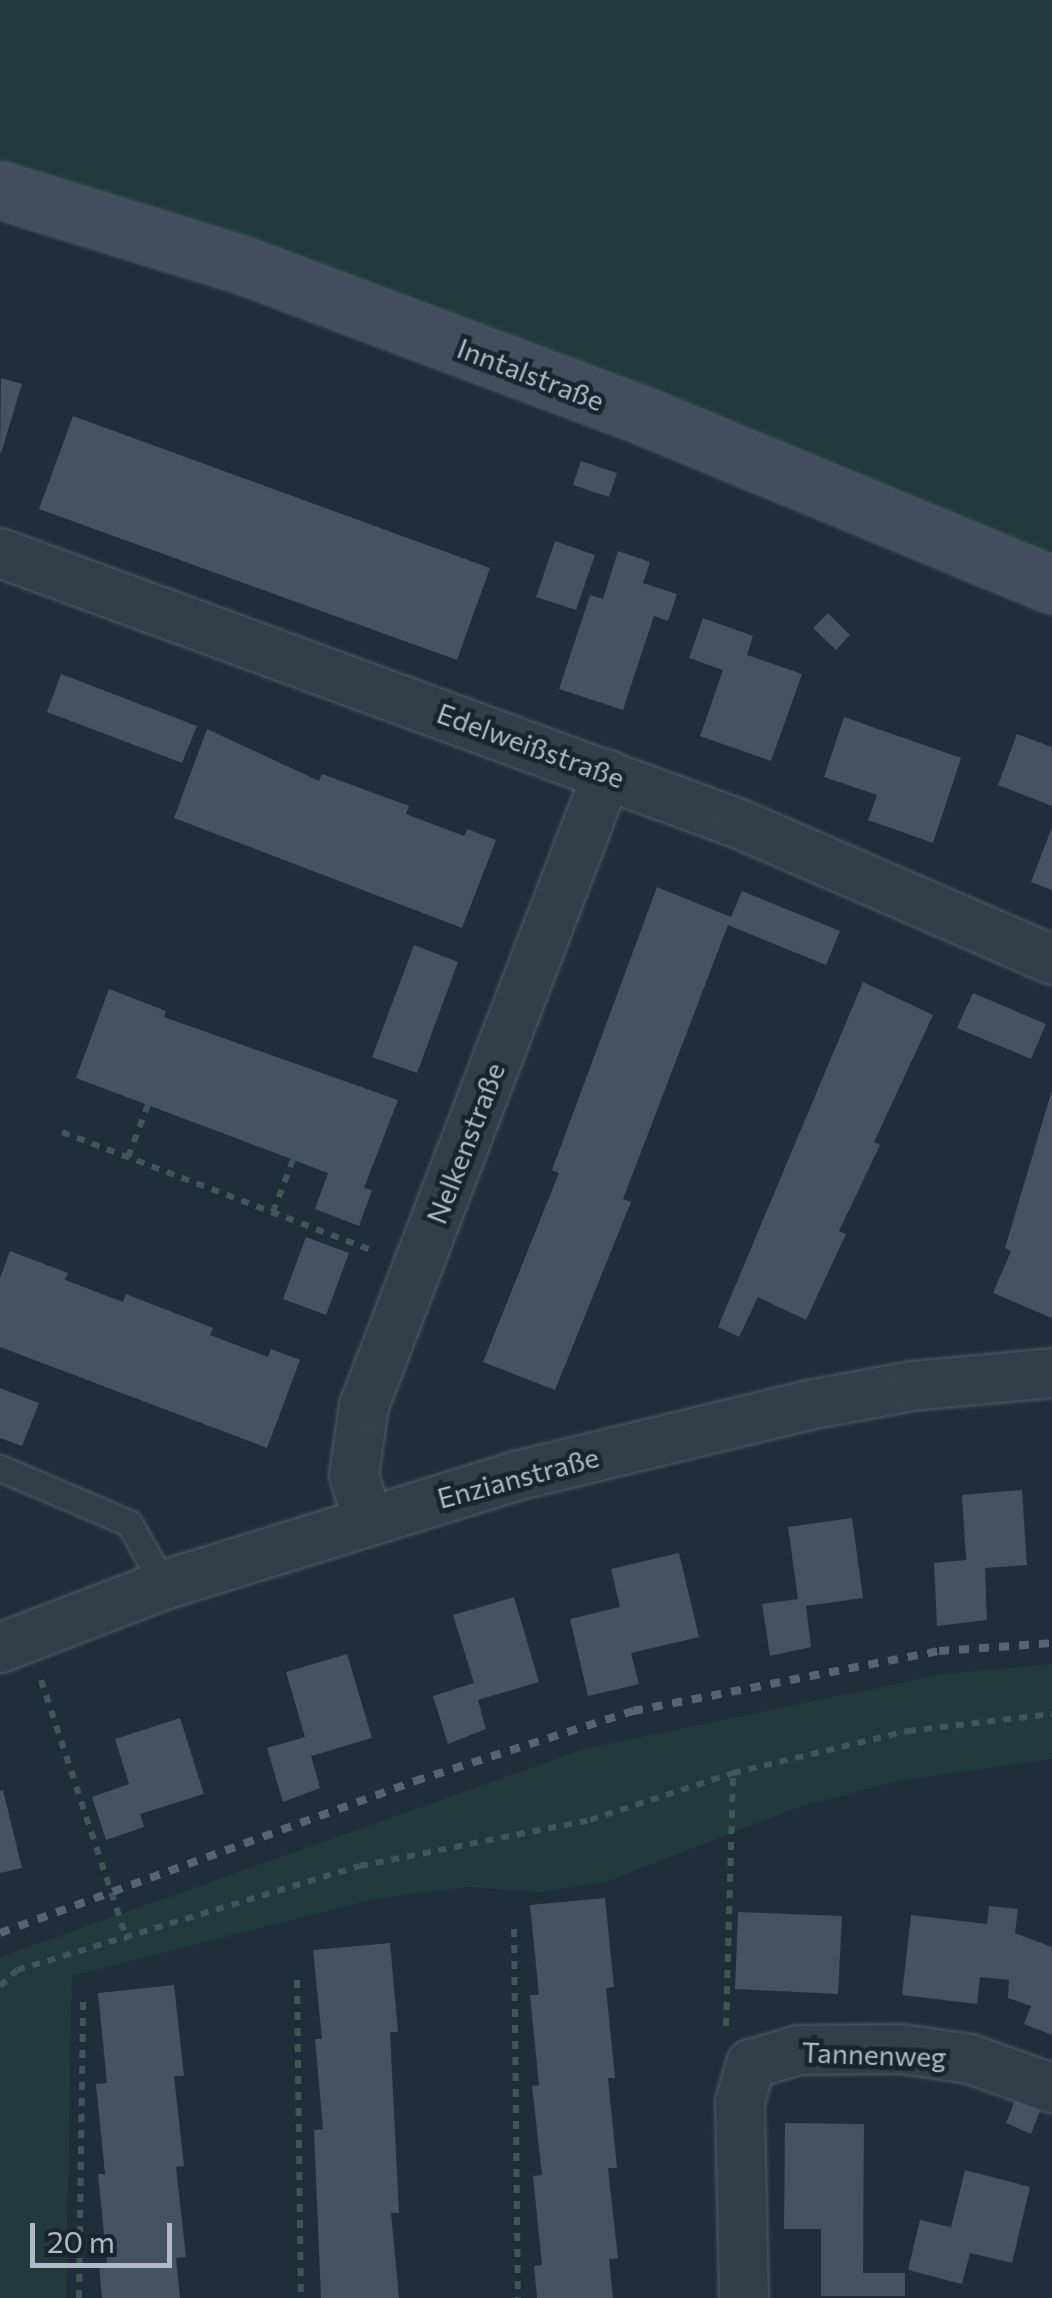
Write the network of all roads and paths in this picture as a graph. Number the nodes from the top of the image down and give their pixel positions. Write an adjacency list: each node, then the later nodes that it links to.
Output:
1 (0, 190): 3 (main road, Inntalstraße)
2 (0, 552): 4 (street, Edelweißstraße)
3 (1052, 585)
4 (607, 774): 5 (street, Edelweißstraße); 11 (street, Nelkenstraße)
5 (1052, 960)
6 (148, 1105): 8 (path)
7 (62, 1132): 8 (path)
8 (128, 1157): 10 (path)
9 (293, 1160): 10 (path)
10 (273, 1212): 11 (path)
11 (418, 1267): 14 (street, Nelkenstraße)
12 (1052, 1373): 14 (street, Enzianstraße)
13 (0, 1468): 15 (lane)
14 (368, 1518): 15 (street, Enzianstraße)
15 (164, 1585): 16 (street, Enzianstraße)
16 (14, 1643): 20 (path)
17 (1052, 1714): 18 (path)
18 (734, 1773): 20 (path); 24 (path)
19 (514, 1929): 28 (path)
20 (127, 1940): 22 (path)
21 (297, 1980): 27 (path)
22 (0, 1986)
23 (83, 1995): 26 (path)
24 (751, 2064): 25 (street, Tannenweg); 29 (street)
25 (1052, 2088)
26 (78, 2298)
27 (301, 2298)
28 (518, 2298)
29 (744, 2298)

